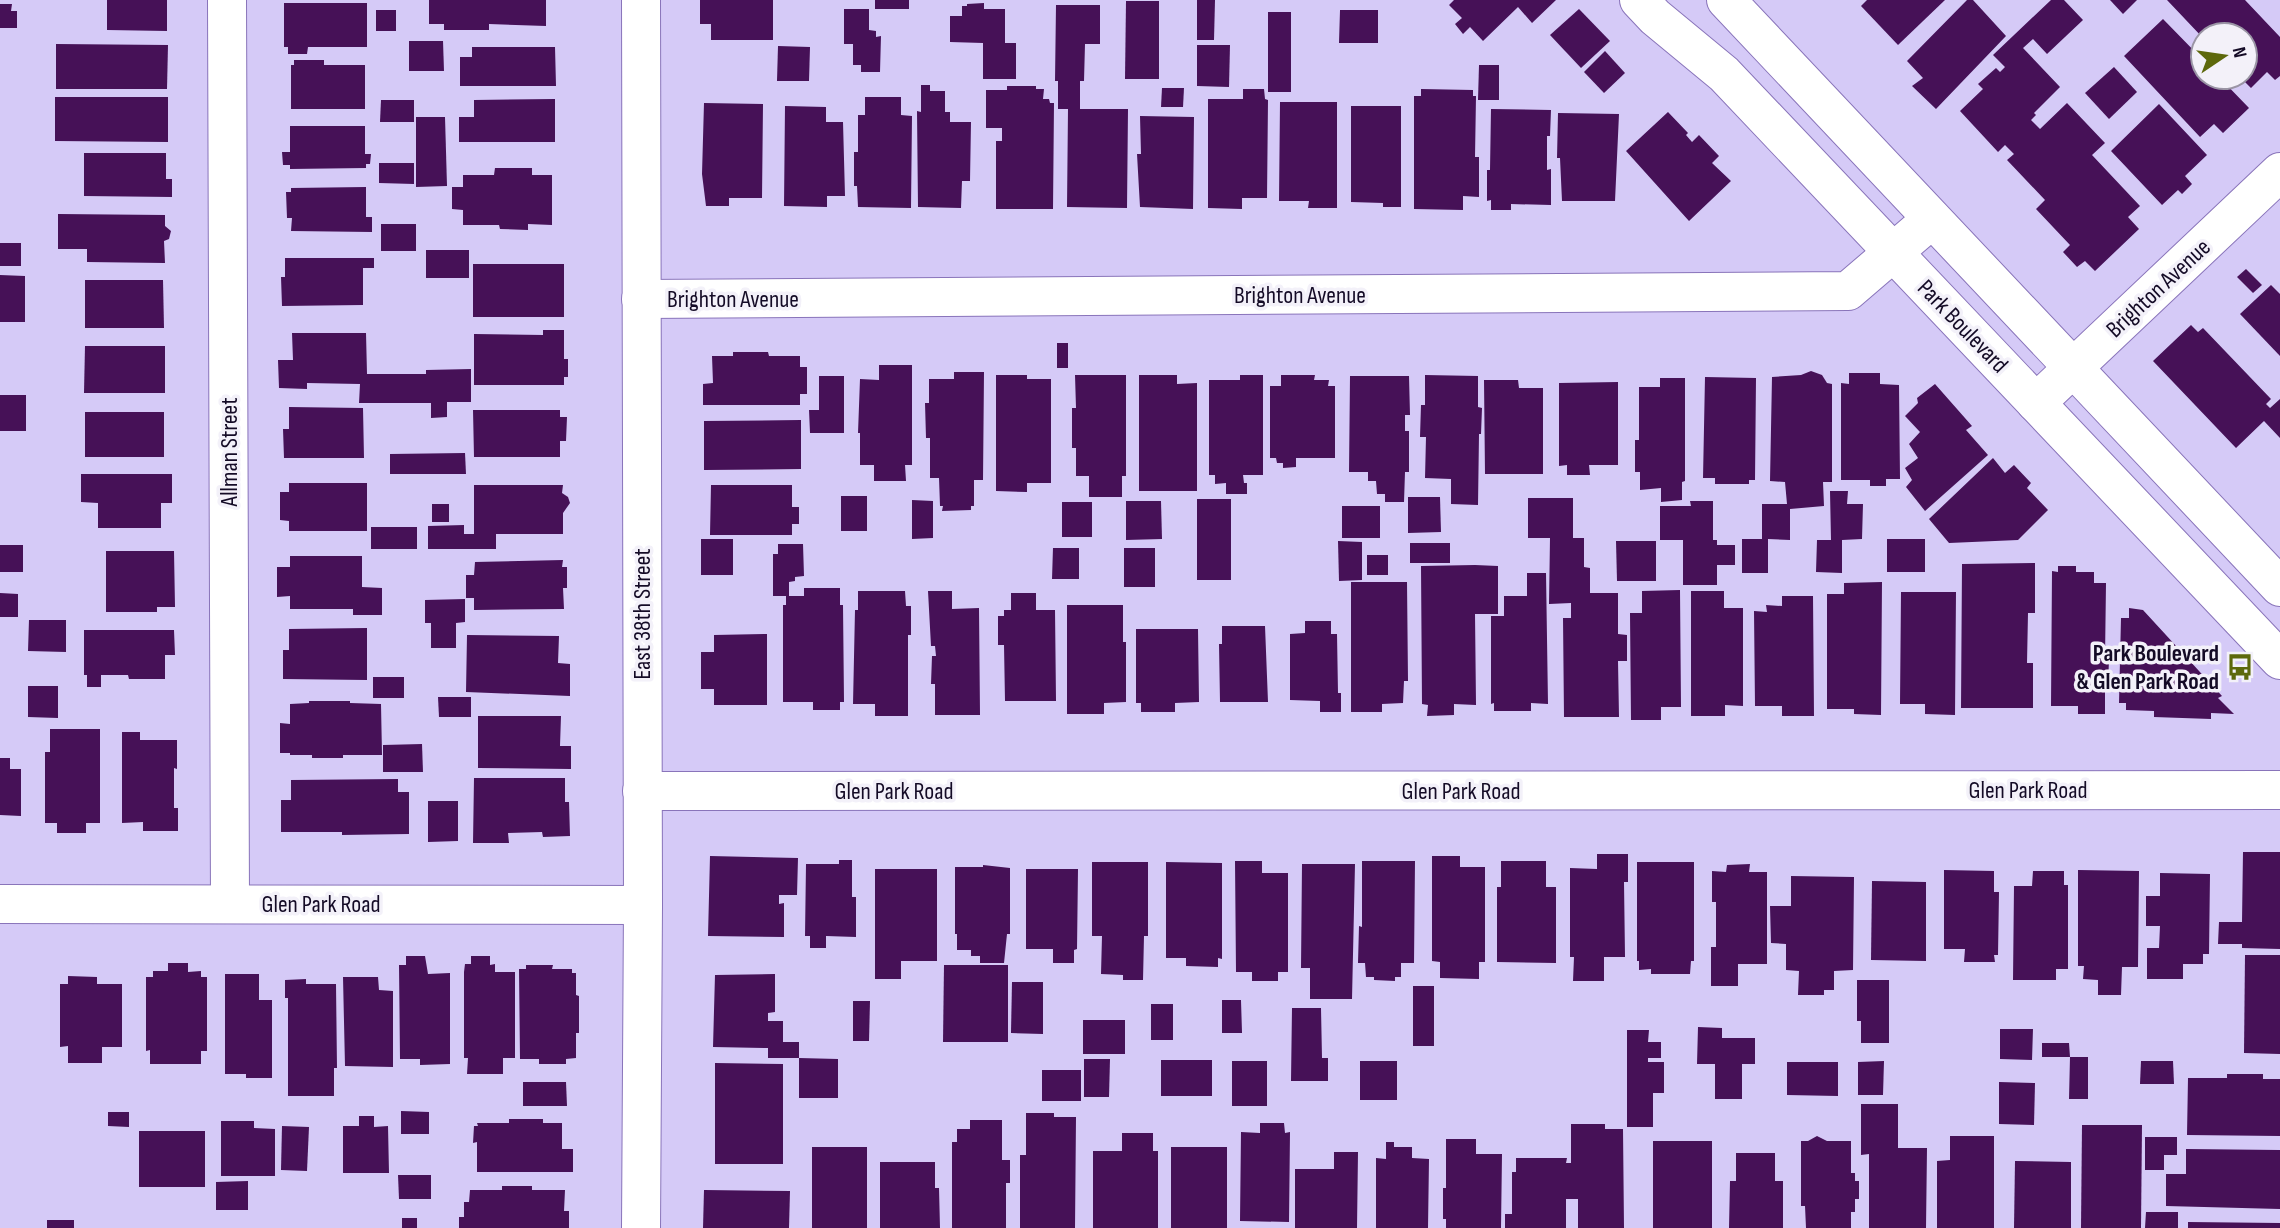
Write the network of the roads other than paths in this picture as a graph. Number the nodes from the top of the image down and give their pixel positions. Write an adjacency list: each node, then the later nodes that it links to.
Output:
1 (227, 0): 16 (street, Allman Street)
2 (641, 0): 8 (street, East 38th Street)
3 (1639, 0): 7 (street, Park Boulevard)
4 (1726, 0): 6 (street)
5 (2280, 172): 9 (street, Brighton Avenue)
6 (1932, 219): 7 (street, Brighton Avenue); 9 (street)
7 (1894, 253): 8 (street, Brighton Avenue); 10 (street, Park Boulevard)
8 (641, 299): 13 (street, East 38th Street)
9 (2074, 368): 10 (street, Brighton Avenue); 11 (street)
10 (2036, 403): 12 (street, Park Boulevard)
11 (2280, 587)
12 (2280, 660)
13 (642, 790): 14 (street, Glen Park Road); 17 (street, East 38th Street)
14 (2280, 790)
15 (0, 904): 16 (street, Glen Park Road)
16 (230, 904): 17 (street, Glen Park Road)
17 (643, 905): 18 (street, East 38th Street)
18 (641, 1228)

